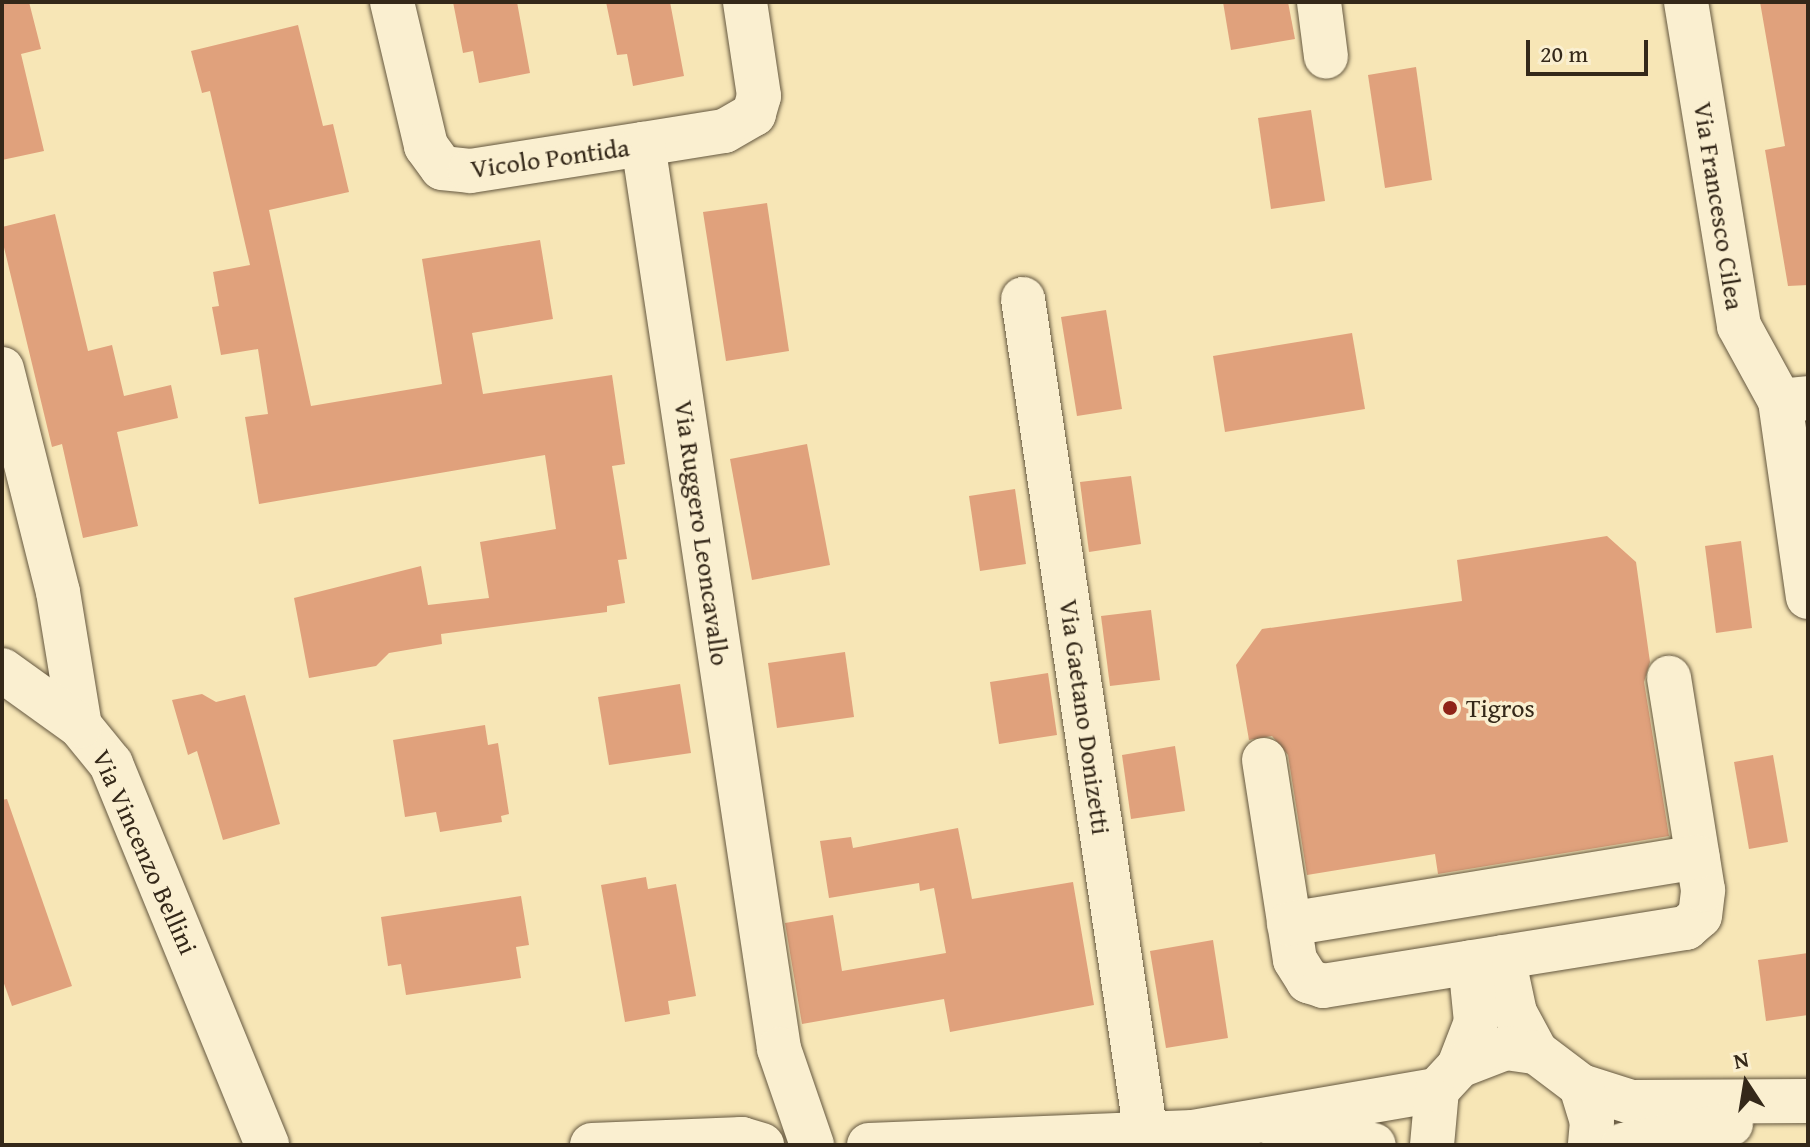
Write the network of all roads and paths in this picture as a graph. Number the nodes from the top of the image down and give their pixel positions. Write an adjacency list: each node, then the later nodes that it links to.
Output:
1 (392, 2): 6 (street, Vicolo Pontida)
2 (745, 2): 6 (street)
3 (1319, 2): 5 (street)
4 (1686, 2): 9 (street, Via Francesco Cilea)
5 (1326, 57)
6 (643, 144): 28 (street, Via Ruggero Leoncavallo)
7 (1023, 299): 24 (street, Via Gaetano Donizetti)
8 (2, 369): 13 (street, Via Vincenzo Bellini)
9 (1794, 400): 10 (street, Via Francesco Cilea)
10 (1808, 597)
11 (2, 670): 13 (street)
12 (1669, 678): 15 (street)
13 (80, 726): 25 (street, Via Vincenzo Bellini)
14 (1264, 760): 16 (street)
15 (1698, 857): 16 (street); 17 (street)
16 (1289, 924): 17 (street)
17 (1486, 960): 18 (street); 19 (street)
18 (1536, 1052): 19 (street); 20 (street)
19 (1448, 1078): 23 (street); 31 (street)
20 (1581, 1086): 21 (street); 32 (street)
21 (1808, 1101)
22 (1808, 1108): 33 (street)
23 (1193, 1132): 24 (street); 30 (street)
24 (1146, 1135): 29 (street)
25 (267, 1145)
26 (592, 1145): 27 (street)
27 (762, 1145)
28 (812, 1145)
29 (869, 1145)
30 (1374, 1145)
31 (1432, 1145)
32 (1590, 1145)
33 (1623, 1145)

